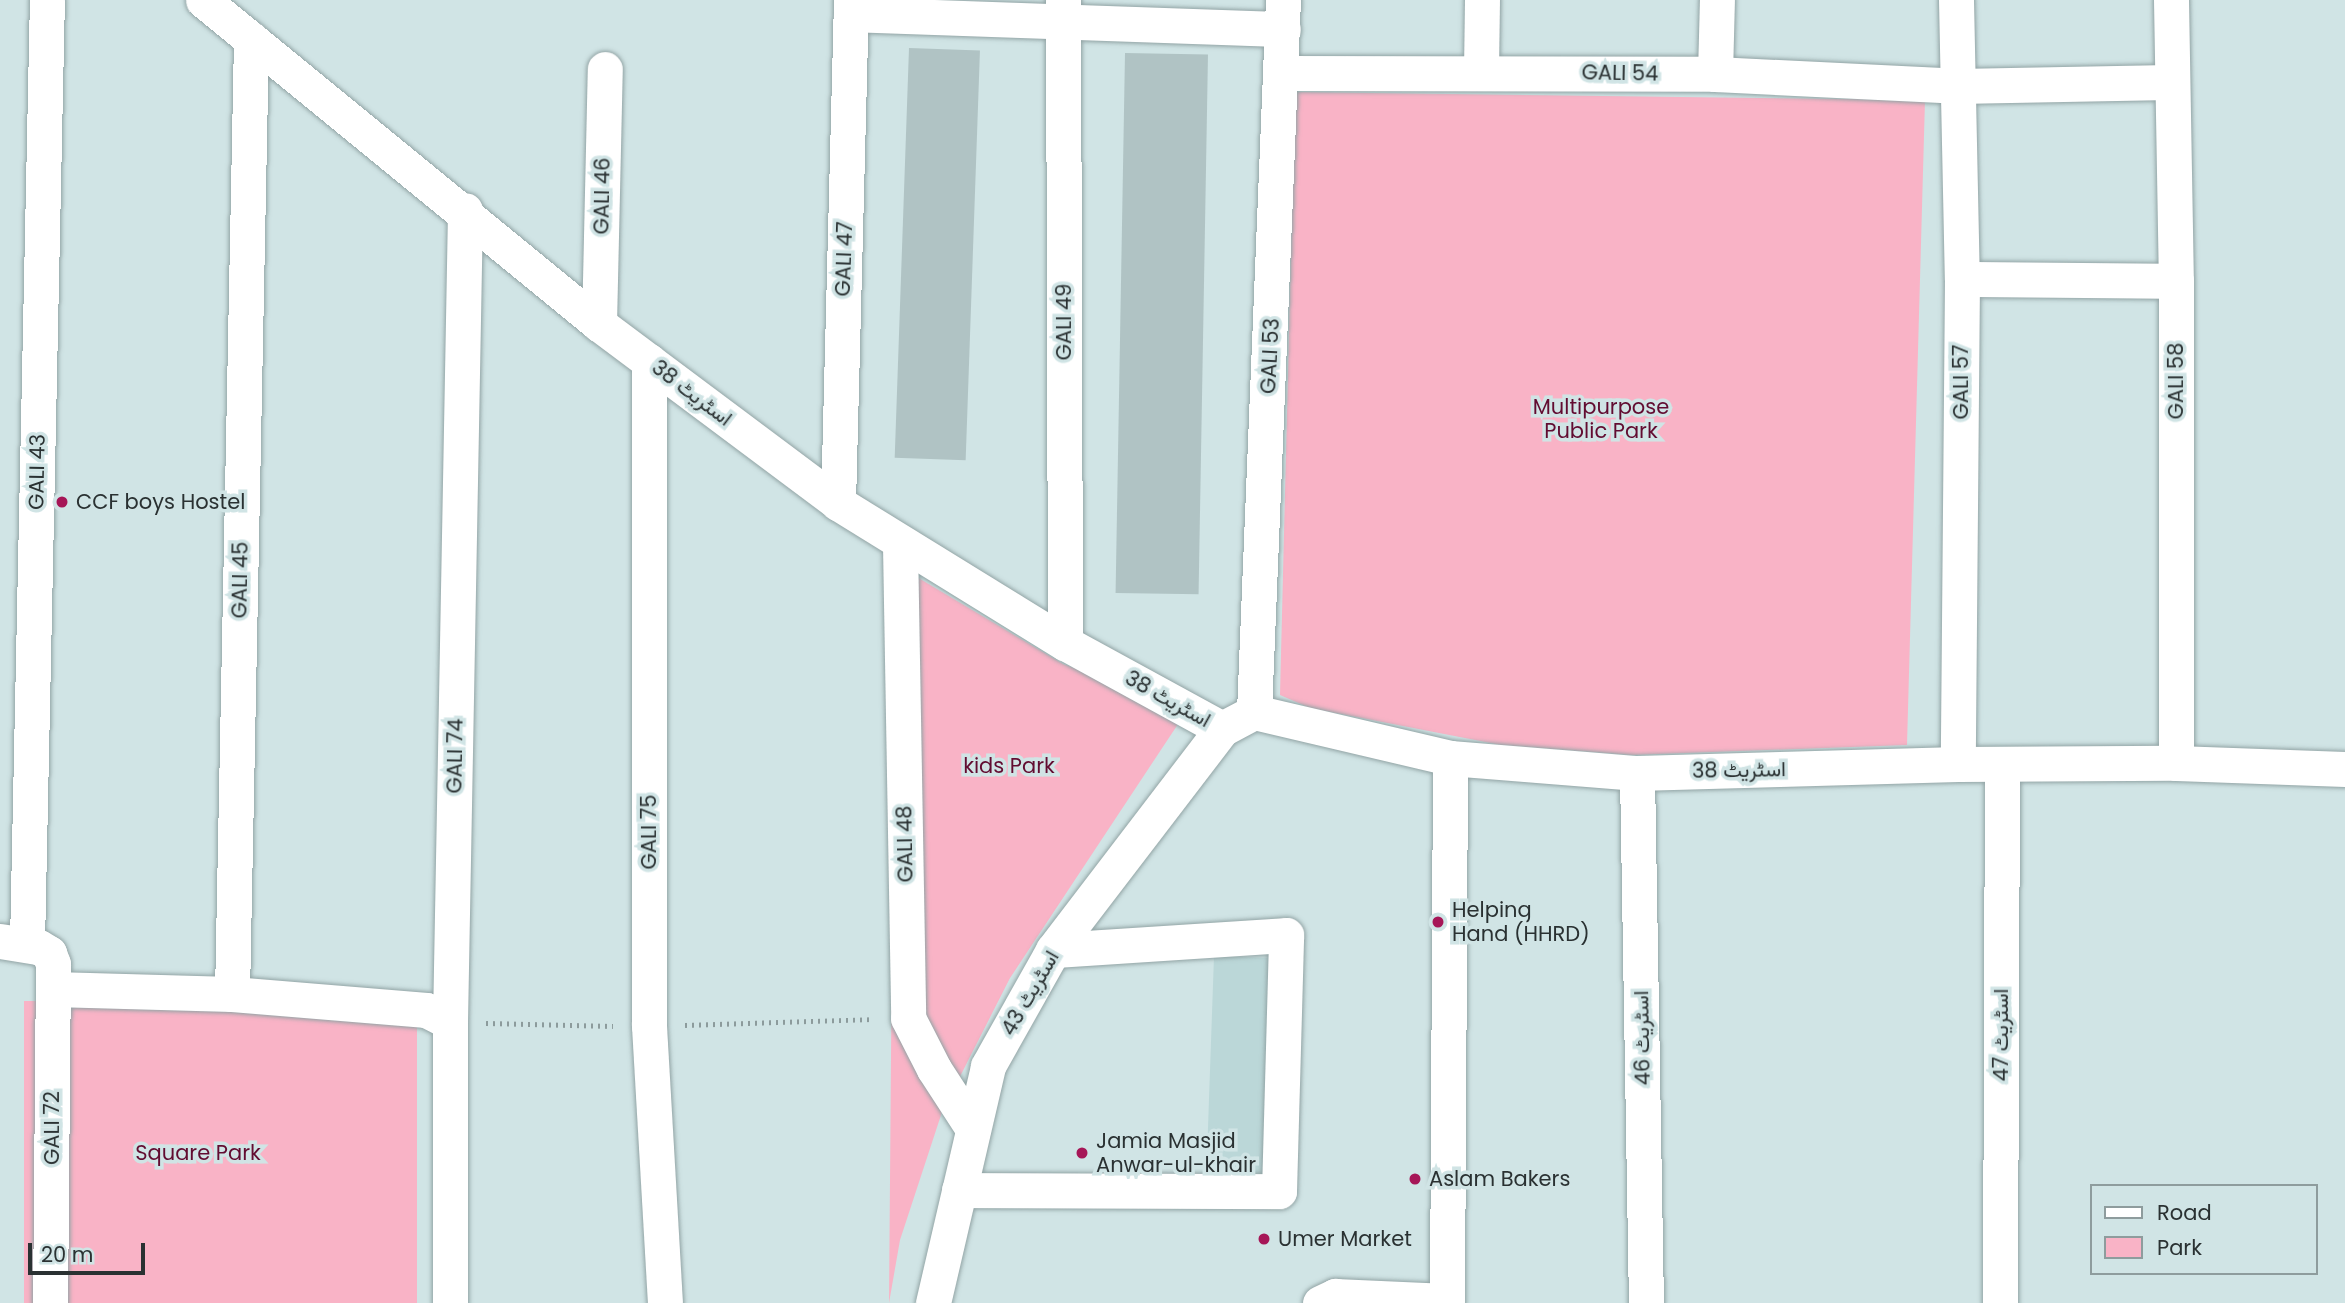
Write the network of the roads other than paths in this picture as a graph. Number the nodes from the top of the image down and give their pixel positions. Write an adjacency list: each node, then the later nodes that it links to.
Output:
1 (47, 0): 33 (street, GALI 43)
2 (203, 0): 10 (street, اسٹریٹ 38)
3 (1482, 0): 12 (street)
4 (1717, 0): 14 (street)
5 (1956, 0): 16 (street, GALI 57)
6 (2171, 0): 15 (street, GALI 58)
7 (851, 7): 8 (street); 22 (street, GALI 47)
8 (1063, 10): 9 (street); 24 (street, GALI 49)
9 (1283, 15): 13 (street, GALI 53)
10 (251, 39): 17 (street, اسٹریٹ 38); 37 (street, GALI 45)
11 (605, 69): 20 (street, GALI 46)
12 (1481, 71): 13 (street, GALI 54); 14 (street, GALI 54)
13 (1282, 73): 25 (street, GALI 53)
14 (1715, 74): 16 (street, GALI 54)
15 (2170, 82): 16 (street, GALI 54); 19 (street, GALI 58)
16 (1957, 86): 18 (street, GALI 57)
17 (465, 210): 20 (street, اسٹریٹ 38); 38 (street, GALI 74)
18 (1962, 279): 19 (street); 29 (street, GALI 57)
19 (2176, 281): 28 (street, GALI 58)
20 (599, 324): 21 (street, اسٹریٹ 38)
21 (649, 361): 22 (street, اسٹریٹ 38); 43 (street, GALI 75)
22 (838, 503): 23 (street, اسٹریٹ 38)
23 (900, 545): 24 (street, اسٹریٹ 38); 39 (street, GALI 48)
24 (1065, 643): 26 (street, اسٹریٹ 38)
25 (1254, 712): 26 (street, اسٹریٹ 38); 27 (street, اسٹریٹ 38)
26 (1222, 729): 35 (street, اسٹریٹ 43)
27 (1450, 758): 32 (street, اسٹریٹ 38); 45 (street)
28 (2176, 763): 30 (street, اسٹریٹ 38); 31 (street, اسٹریٹ 38)
29 (1958, 764): 30 (street, اسٹریٹ 38); 32 (street, اسٹریٹ 38)
30 (2002, 766): 47 (street, اسٹریٹ 47)
31 (2345, 769)
32 (1637, 773): 46 (street, اسٹریٹ 46)
33 (15, 799): 34 (street, GALI 43)
34 (25, 946): 36 (street, GALI 72)
35 (1053, 950): 39 (street, اسٹریٹ 43); 40 (street)
36 (53, 989): 37 (street); 41 (street, GALI 72)
37 (232, 994): 38 (street)
38 (450, 1022): 42 (street, GALI 74)
39 (971, 1126): 40 (street, اسٹریٹ 43)
40 (959, 1190): 44 (street, اسٹریٹ 43)
41 (50, 1303)
42 (450, 1303)
43 (665, 1303)
44 (933, 1303)
45 (1320, 1303)
46 (1646, 1303)
47 (2000, 1303)

